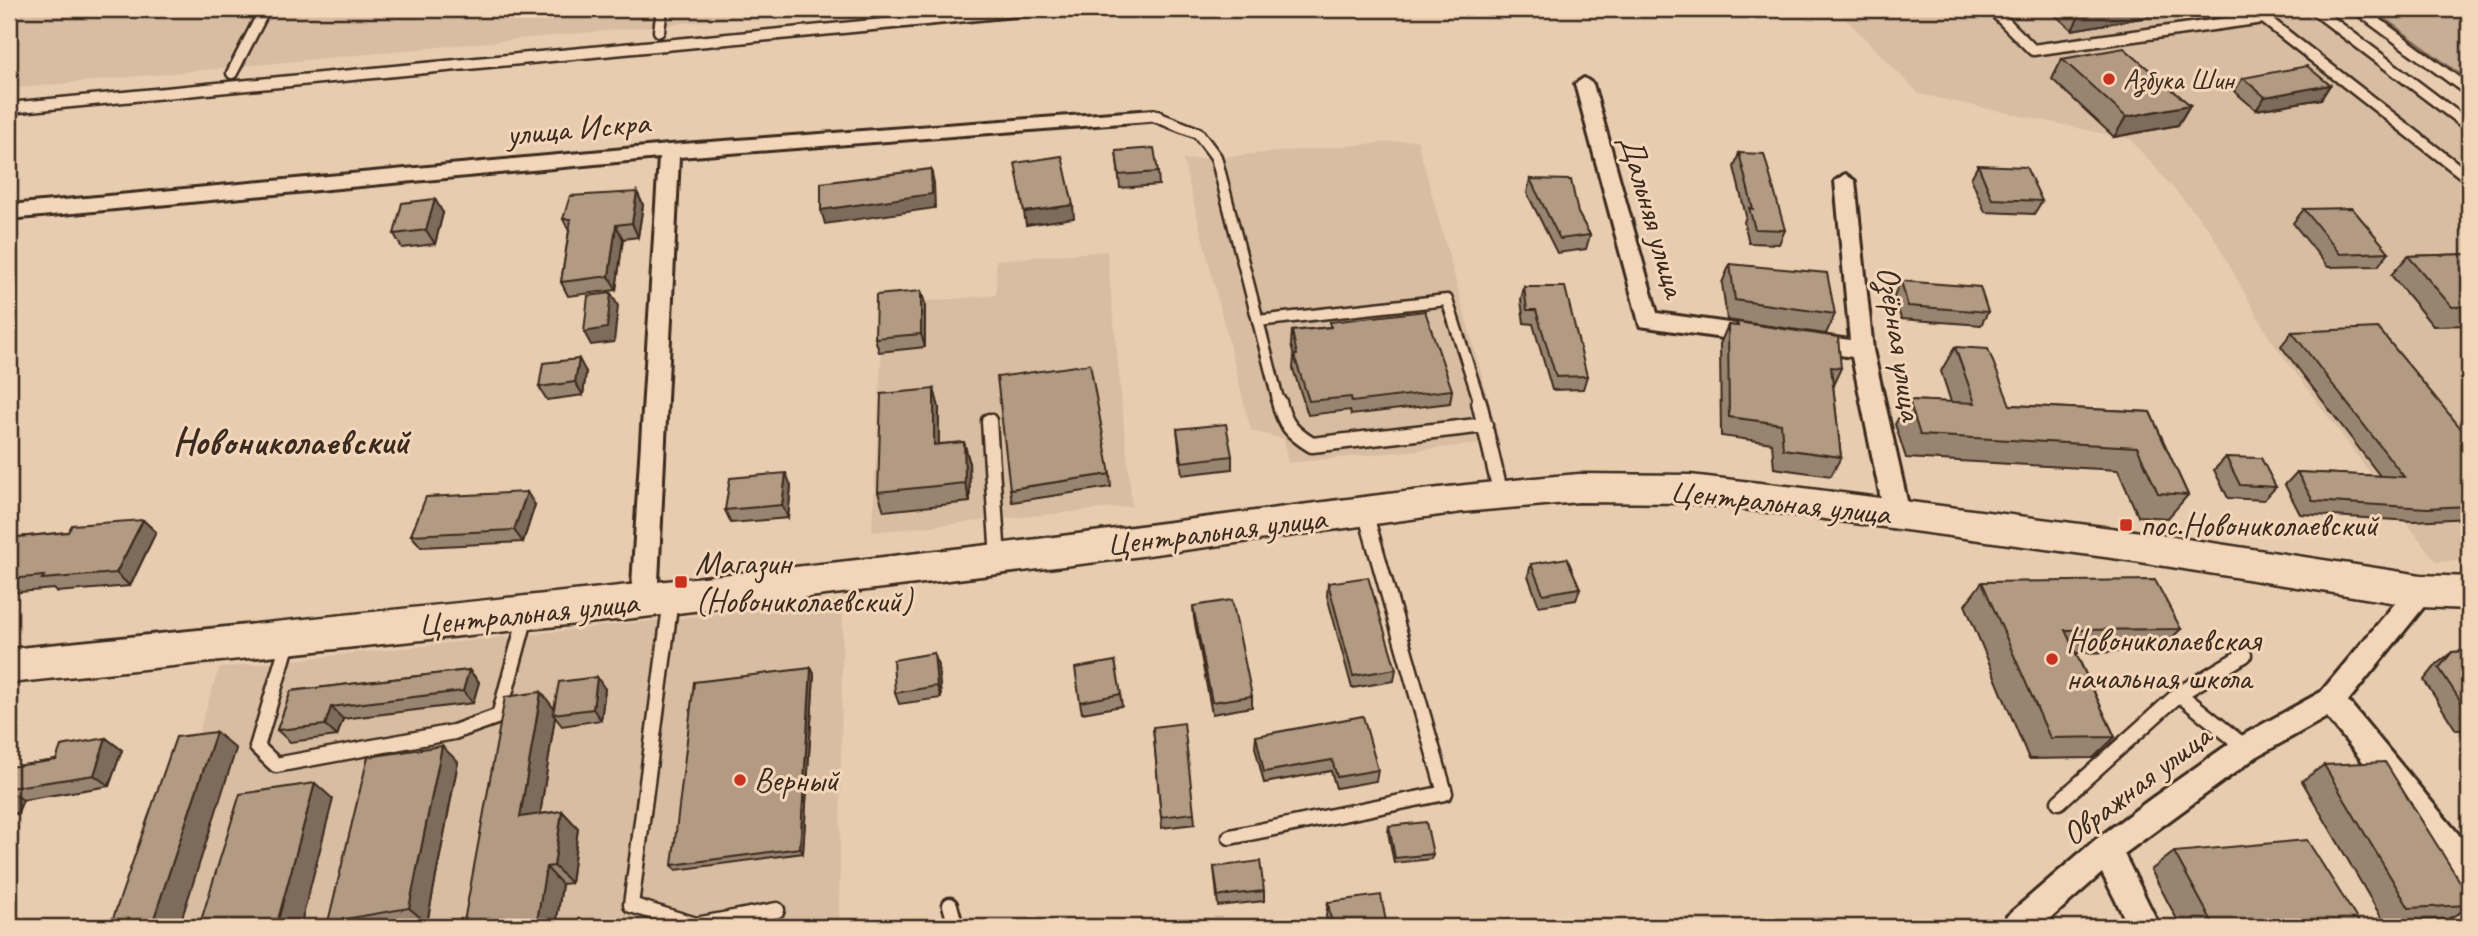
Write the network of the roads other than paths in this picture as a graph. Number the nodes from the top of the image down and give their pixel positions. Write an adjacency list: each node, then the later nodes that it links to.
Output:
1 (265, 9): 10 (lane)
2 (662, 9): 9 (lane)
3 (1040, 9): 13 (lane)
4 (1992, 9): 8 (lane)
5 (2252, 9): 8 (lane)
6 (2314, 9): 15 (lane)
7 (2358, 9): 12 (lane)
8 (2263, 18): 17 (lane)
9 (659, 31)
10 (232, 73)
11 (1584, 85): 21 (street, Дальняя улица)
12 (2469, 91)
13 (9, 108)
14 (1154, 116): 16 (street, улица Искра); 20 (lane)
15 (2469, 126)
16 (669, 151): 19 (street, улица Искра); 30 (street)
17 (2469, 178)
18 (1845, 181): 21 (street, Озёрная улица)
19 (9, 212)
20 (1258, 321): 23 (lane); 23 (lane)
21 (1862, 350): 26 (street, Озёрная улица)
22 (989, 421): 27 (lane)
23 (1485, 425): 24 (lane)
24 (1501, 495): 25 (main road, Центральная улица); 26 (main road, Центральная улица)
25 (1365, 512): 27 (main road, Центральная улица); 39 (lane)
26 (1897, 514): 28 (main road, Центральная улица)
27 (998, 559): 30 (main road, Центральная улица)
28 (2421, 591): 29 (main road, Центральная улица); 36 (street, Овражная улица)
29 (2469, 593)
30 (658, 599): 31 (main road, Центральная улица); 43 (lane)
31 (527, 613): 32 (main road, Центральная улица); 32 (lane)
32 (289, 637): 34 (main road, Центральная улица)
33 (2244, 655): 35 (lane)
34 (9, 666)
35 (2179, 694): 37 (lane); 38 (lane)
36 (2331, 701): 37 (street, Овражная улица); 41 (street)
37 (2246, 748): 40 (street, Овражная улица)
38 (2060, 802)
39 (1230, 836)
40 (2106, 850): 45 (street, Овражная улица); 46 (street)
41 (2469, 870)
42 (950, 905): 44 (lane)
43 (777, 910)
44 (956, 927)
45 (2018, 927)
46 (2145, 927)

